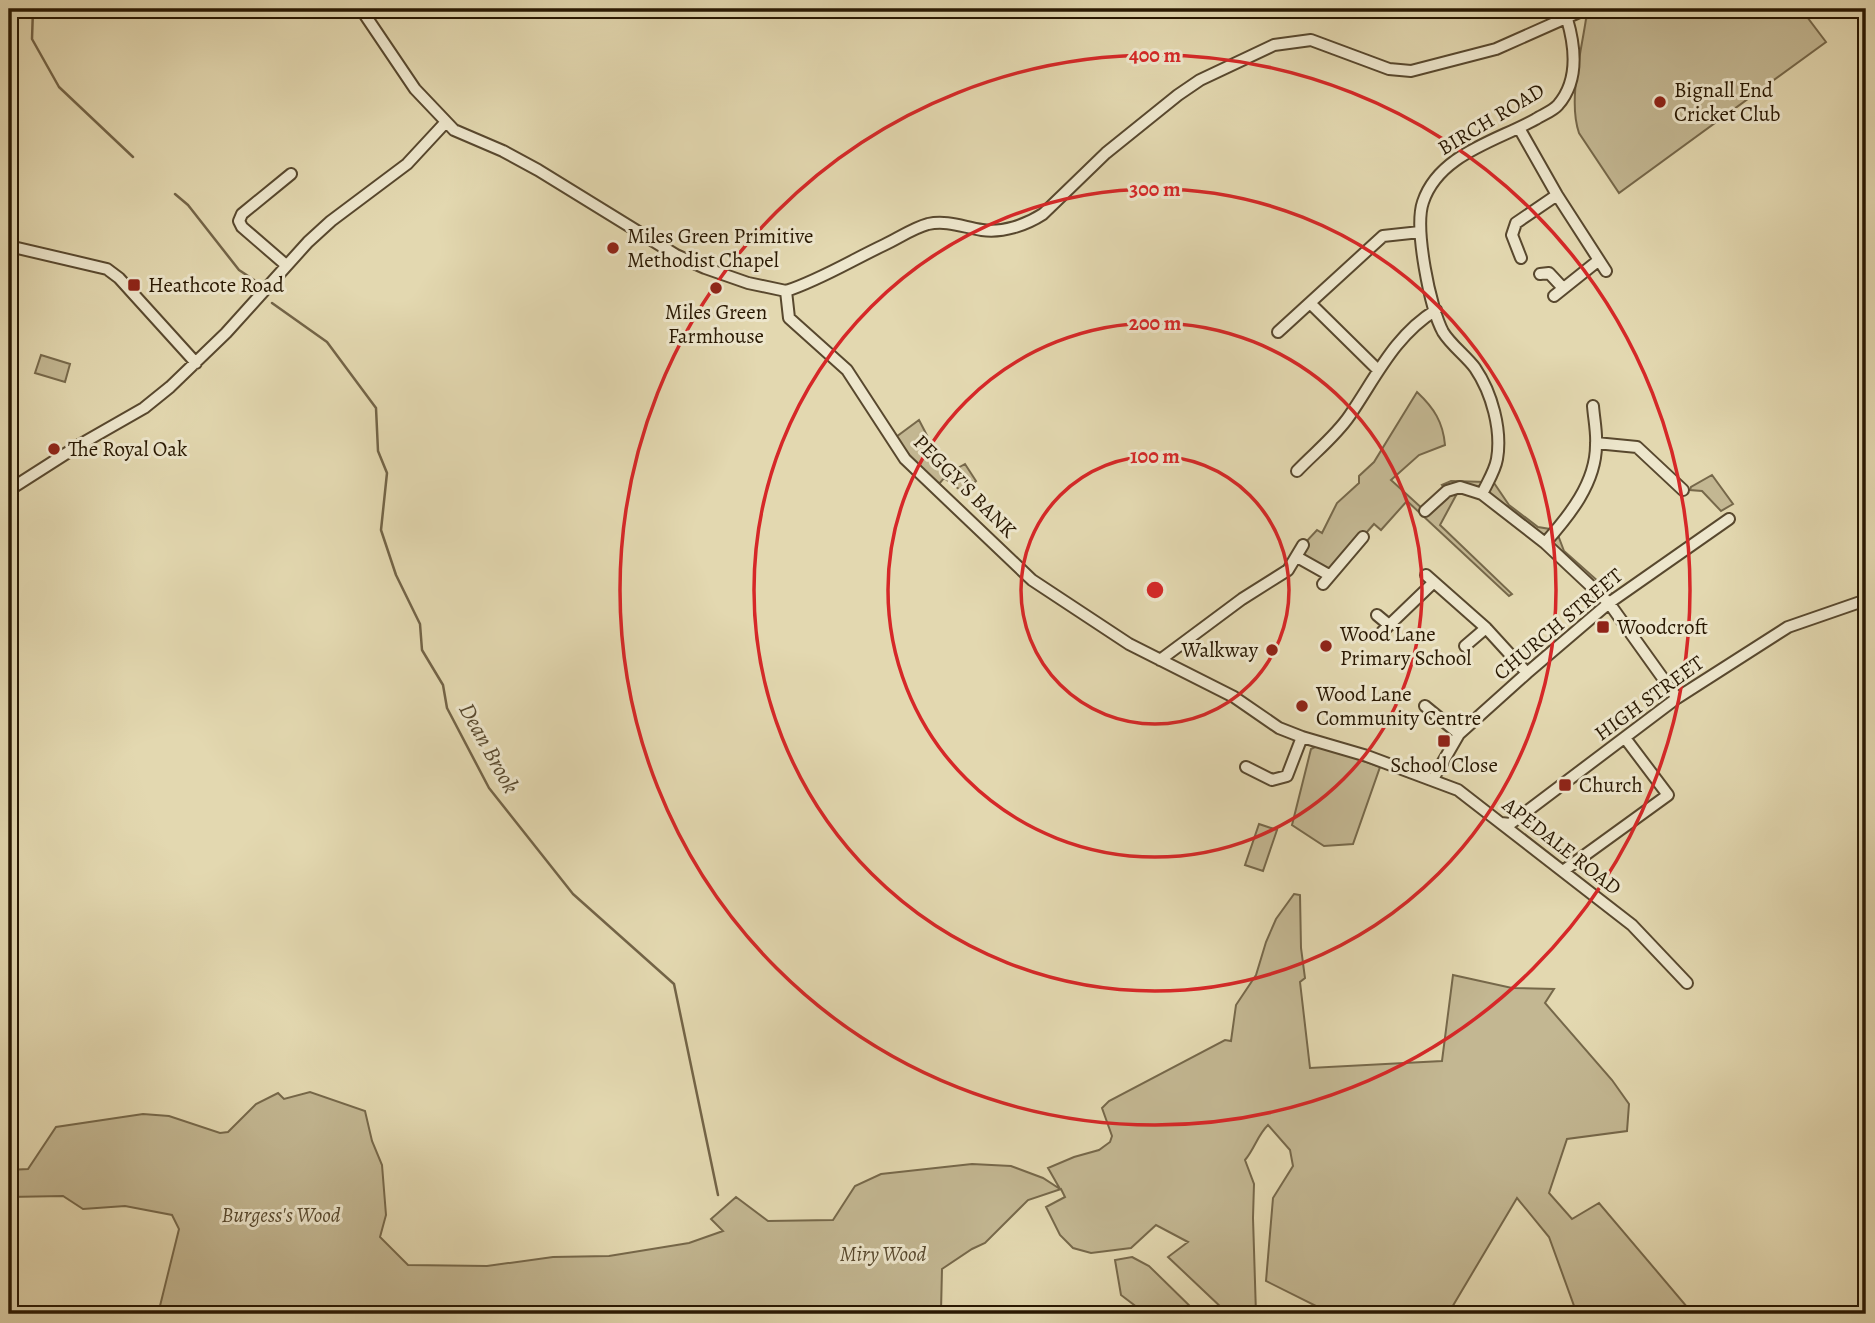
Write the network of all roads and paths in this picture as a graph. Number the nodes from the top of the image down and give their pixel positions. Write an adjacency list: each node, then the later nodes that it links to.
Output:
1 (361, 9): 4 (street)
2 (1586, 9): 3 (street)
3 (1567, 19): 5 (street, BIRCH ROAD); 15 (street)
4 (445, 123): 12 (street); 15 (street)
5 (1519, 128): 7 (street); 8 (street, BIRCH ROAD)
6 (291, 174): 12 (street)
7 (1557, 195): 10 (street); 11 (street)
8 (1420, 232): 16 (street); 17 (street, BIRCH ROAD)
9 (9, 246): 19 (street)
10 (1518, 256)
11 (1600, 260): 13 (street); 14 (street)
12 (286, 265): 19 (street)
13 (1606, 271)
14 (1540, 274)
15 (786, 291): 37 (street, PEGGY'S BANK)
16 (1310, 303): 18 (street); 20 (street)
17 (1436, 310): 20 (street); 26 (street, BIRCH ROAD)
18 (1278, 332)
19 (196, 363): 24 (street)
20 (1378, 370): 23 (street)
21 (1590, 413): 22 (street)
22 (1596, 443): 25 (street); 30 (street)
23 (1297, 471)
24 (9, 490)
25 (1683, 490)
26 (1482, 494): 27 (street); 30 (street)
27 (1425, 511)
28 (1729, 519): 34 (street, CHURCH STREET)
29 (1363, 537): 32 (street)
30 (1545, 543): 34 (street)
31 (1303, 545): 32 (street)
32 (1297, 557): 39 (street)
33 (1866, 600): 41 (street, HIGH STREET)
34 (1609, 603): 40 (street, CHURCH STREET); 41 (street)
35 (1377, 615): 36 (street)
36 (1486, 628): 38 (street); 40 (street)
37 (1129, 644): 39 (street, APEDALE ROAD)
38 (1465, 646)
39 (1160, 660): 44 (street, APEDALE ROAD)
40 (1527, 673): 43 (street, CHURCH STREET)
41 (1676, 698): 45 (street, HIGH STREET)
42 (1424, 706): 43 (street)
43 (1459, 734): 47 (street, CHURCH STREET)
44 (1302, 737): 46 (street); 47 (street, APEDALE ROAD)
45 (1625, 738): 48 (street, HIGH STREET); 49 (street)
46 (1246, 767)
47 (1433, 779): 48 (street, APEDALE ROAD)
48 (1502, 823): 49 (street, APEDALE ROAD)
49 (1563, 872): 50 (street, APEDALE ROAD)
50 (1687, 983)

